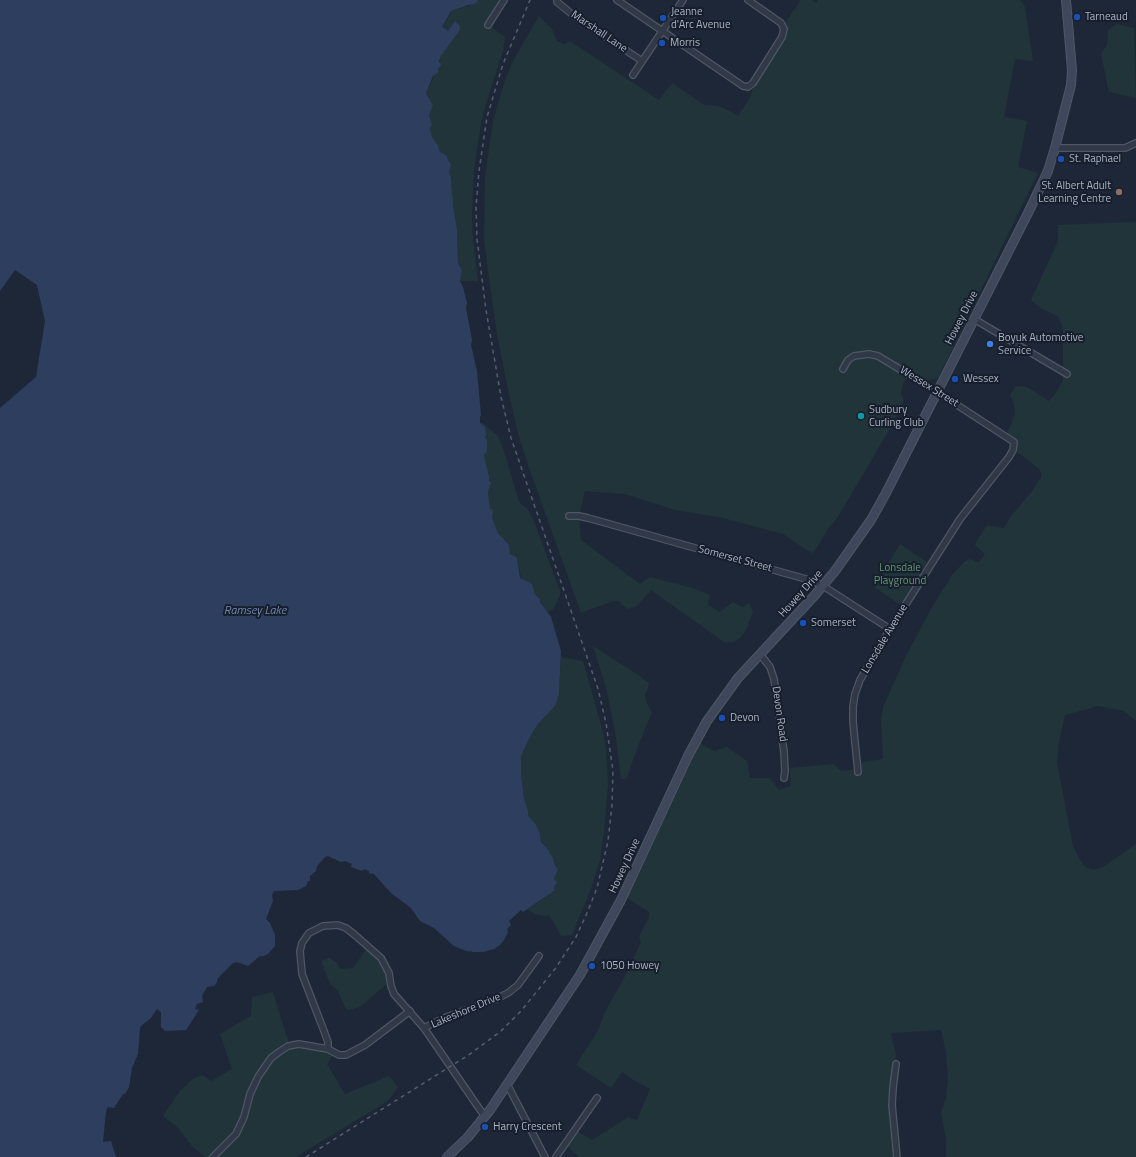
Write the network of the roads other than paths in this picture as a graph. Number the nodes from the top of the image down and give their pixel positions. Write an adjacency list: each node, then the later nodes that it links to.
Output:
1 (504, 0): 7 (street)
2 (617, 0): 8 (street)
3 (683, 0): 8 (street)
4 (748, 0): 8 (street)
5 (1066, 0): 12 (main road, Howey Drive)
6 (557, 1): 9 (street, Marshall Lane)
7 (488, 25)
8 (662, 31): 9 (street)
9 (642, 61): 10 (street)
10 (633, 75)
11 (1136, 143): 12 (street)
12 (1055, 148): 13 (main road, Howey Drive)
13 (974, 319): 15 (street); 16 (main road, Howey Drive)
14 (843, 369): 16 (street, Wessex Street)
15 (1067, 374)
16 (938, 392): 17 (street, Wessex Street); 19 (main road, Howey Drive)
17 (1014, 442): 20 (street, Lonsdale Avenue)
18 (569, 516): 19 (street, Somerset Street)
19 (823, 586): 20 (street, Somerset Street); 21 (main road, Howey Drive)
20 (890, 629): 22 (street, Lonsdale Avenue)
21 (760, 654): 23 (street, Devon Road); 29 (main road, Howey Drive)
22 (858, 772)
23 (784, 778)
24 (539, 956): 26 (street, Lakeshore Drive)
25 (410, 1011): 26 (street); 27 (street); 27 (street)
26 (424, 1028): 31 (street)
27 (328, 1049): 32 (street)
28 (896, 1064): 36 (street)
29 (508, 1084): 31 (main road, Howey Drive); 34 (street)
30 (596, 1098): 35 (street)
31 (485, 1118): 33 (main road, Howey Drive)
32 (213, 1157)
33 (447, 1157)
34 (544, 1157)
35 (556, 1157)
36 (897, 1157)

